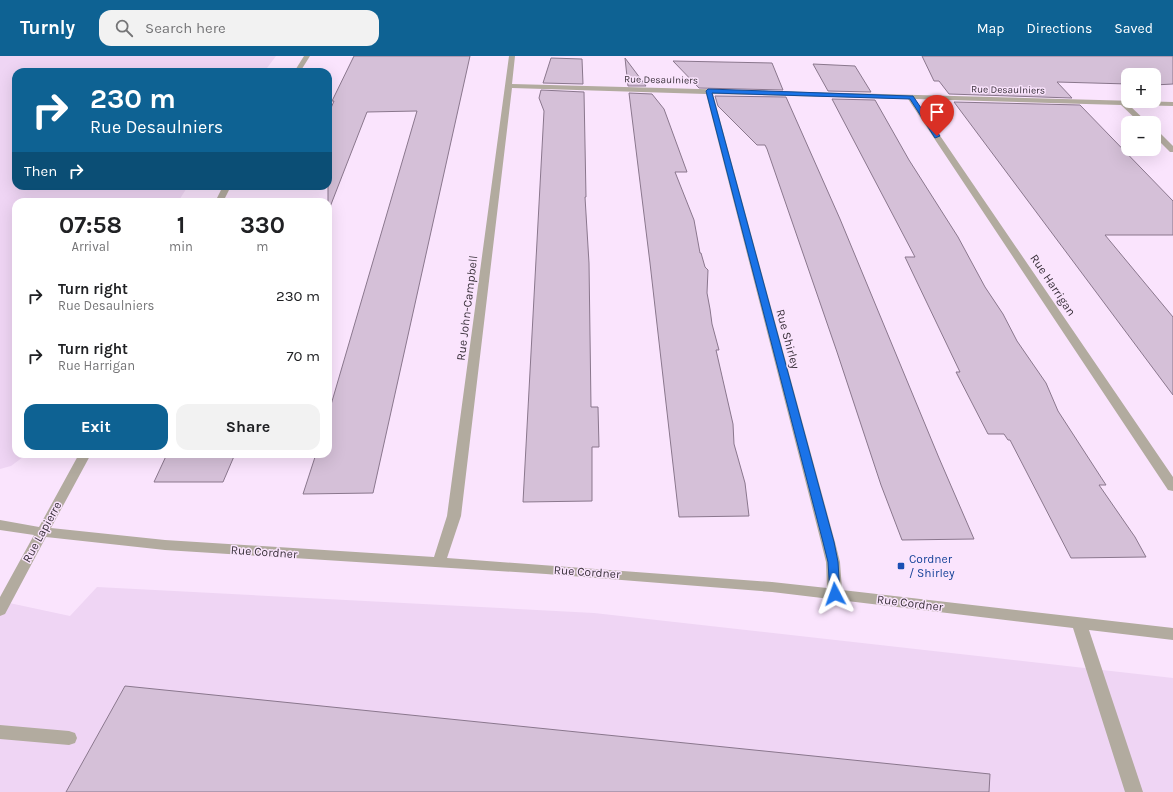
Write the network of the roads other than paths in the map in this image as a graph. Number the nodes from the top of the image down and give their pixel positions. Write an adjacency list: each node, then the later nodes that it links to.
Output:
1 (307, 56): 3 (street)
2 (512, 56): 4 (street, Rue John-Campbell)
3 (300, 68)
4 (508, 86): 5 (street, Rue Desaulniers); 18 (street, Rue John-Campbell)
5 (708, 91): 6 (street, Rue Desaulniers); 19 (street, Rue Shirley)
6 (911, 98): 7 (street, Rue Desaulniers); 15 (street, Rue Harrigan)
7 (1121, 102)
8 (1161, 104): 9 (street, Rue Desaulniers)
9 (1173, 104)
10 (1128, 108): 11 (street)
11 (1137, 116)
12 (1161, 139): 13 (street)
13 (1173, 150)
14 (83, 458): 17 (street, Rue Lapierre)
15 (1173, 487)
16 (0, 525): 17 (street, Rue Cordner)
17 (42, 532): 18 (street, Rue Cordner); 20 (street, Rue Lapierre)
18 (439, 562): 19 (street, Rue Cordner)
19 (835, 594): 21 (street, Rue Cordner)
20 (0, 610)
21 (1079, 623): 22 (street, Rue Cordner); 25 (street)
22 (1173, 634)
23 (0, 732): 24 (street)
24 (69, 738)
25 (1134, 792)

